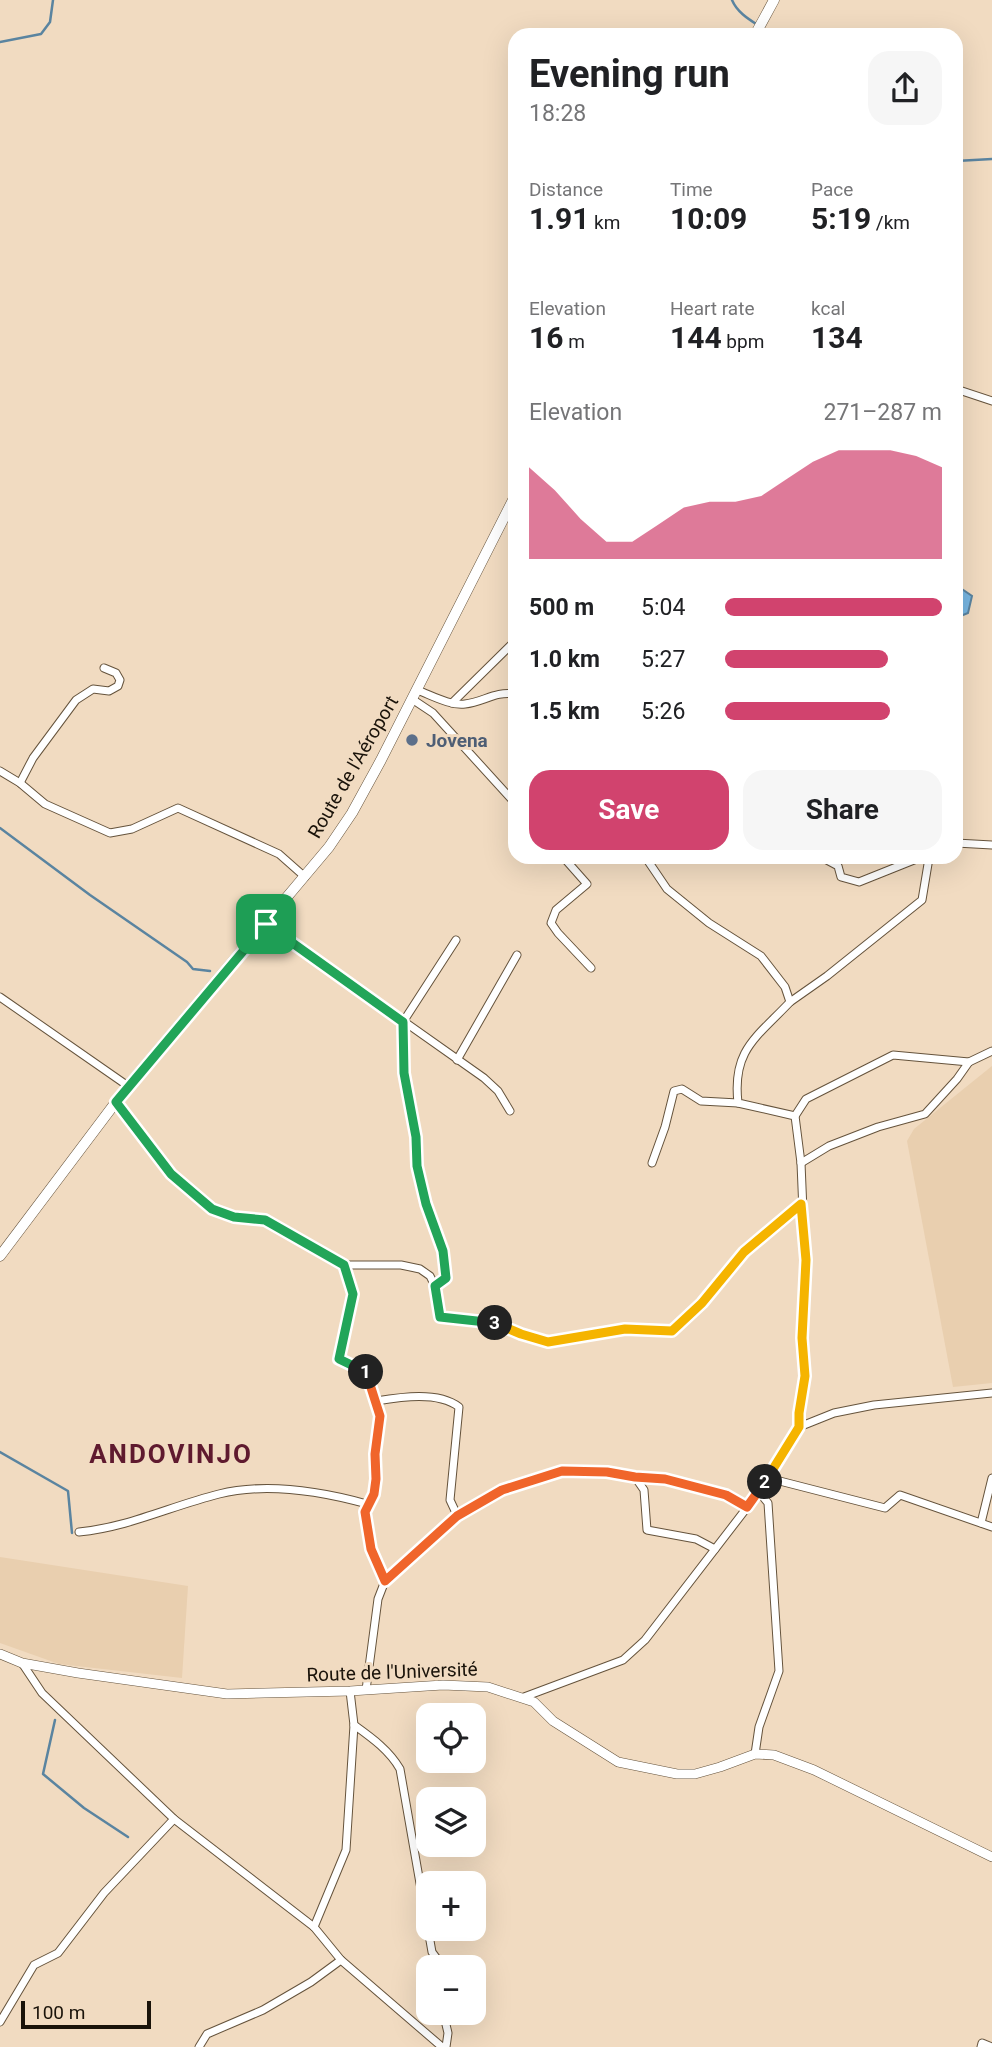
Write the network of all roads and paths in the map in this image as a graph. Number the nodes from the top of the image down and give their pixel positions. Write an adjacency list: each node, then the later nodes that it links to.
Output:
1 (774, 0): 2 (main road)
2 (758, 28)
3 (963, 391): 4 (street)
4 (992, 401)
5 (508, 510): 9 (main road, Route de l'Aéroport)
6 (508, 648): 10 (street)
7 (104, 668): 12 (street)
8 (508, 693): 10 (street)
9 (414, 695): 10 (street); 13 (street); 21 (main road, Route de l'Aéroport)
10 (452, 703)
11 (0, 771): 12 (street)
12 (20, 783): 21 (street)
13 (508, 795)
14 (963, 843): 15 (street)
15 (992, 845)
16 (569, 864): 25 (street)
17 (650, 864): 27 (street)
18 (834, 864): 19 (street)
19 (904, 864)
20 (928, 864): 27 (street)
21 (305, 877): 22 (main road, Route de l'Aéroport)
22 (266, 924): 28 (street); 32 (main road, Route de l'Aéroport)
23 (456, 940): 28 (street)
24 (517, 955): 30 (street)
25 (591, 968)
26 (0, 997): 32 (street)
27 (790, 1002): 34 (street)
28 (403, 1022): 30 (street); 42 (street)
29 (992, 1051): 31 (street)
30 (457, 1060): 35 (street)
31 (969, 1062): 36 (street); 38 (street)
32 (128, 1086): 33 (main road, Route de l'Aéroport)
33 (116, 1102): 40 (main road, Route de l'Aéroport); 41 (street)
34 (738, 1103): 36 (street); 37 (street)
35 (510, 1111)
36 (795, 1116): 38 (street)
37 (652, 1163)
38 (801, 1163): 39 (street)
39 (801, 1204): 42 (street); 45 (street)
40 (0, 1256)
41 (344, 1265): 42 (street); 44 (street)
42 (435, 1286)
43 (992, 1393): 45 (street)
44 (376, 1401): 50 (street); 52 (street)
45 (799, 1427): 47 (street)
46 (635, 1477): 51 (street); 52 (street); 56 (street)
47 (768, 1478): 49 (street); 53 (street)
48 (992, 1478): 53 (street)
49 (759, 1492): 51 (street); 64 (street)
50 (367, 1504): 55 (street); 57 (street)
51 (747, 1507): 56 (street)
52 (457, 1516): 57 (street)
53 (981, 1523): 54 (street)
54 (992, 1527)
55 (79, 1532)
56 (715, 1549): 62 (street)
57 (385, 1581): 60 (street)
58 (0, 1654): 59 (street, Route de l'Université)
59 (22, 1663): 61 (street, Route de l'Université); 65 (street)
60 (366, 1690): 61 (street, Route de l'Université); 62 (street, Route de l'Université)
61 (350, 1691): 63 (street)
62 (524, 1697): 64 (street, Route de l'Université)
63 (354, 1725): 67 (street); 68 (street)
64 (755, 1754): 66 (street)
65 (174, 1818): 67 (street); 70 (street)
66 (991, 1852)
67 (314, 1927): 69 (street)
68 (434, 1955)
69 (341, 1960): 72 (street); 73 (street)
70 (0, 2022)
71 (446, 2025): 73 (street)
72 (199, 2047)
73 (444, 2047)
74 (981, 2047): 75 (street)
75 (992, 2047)

